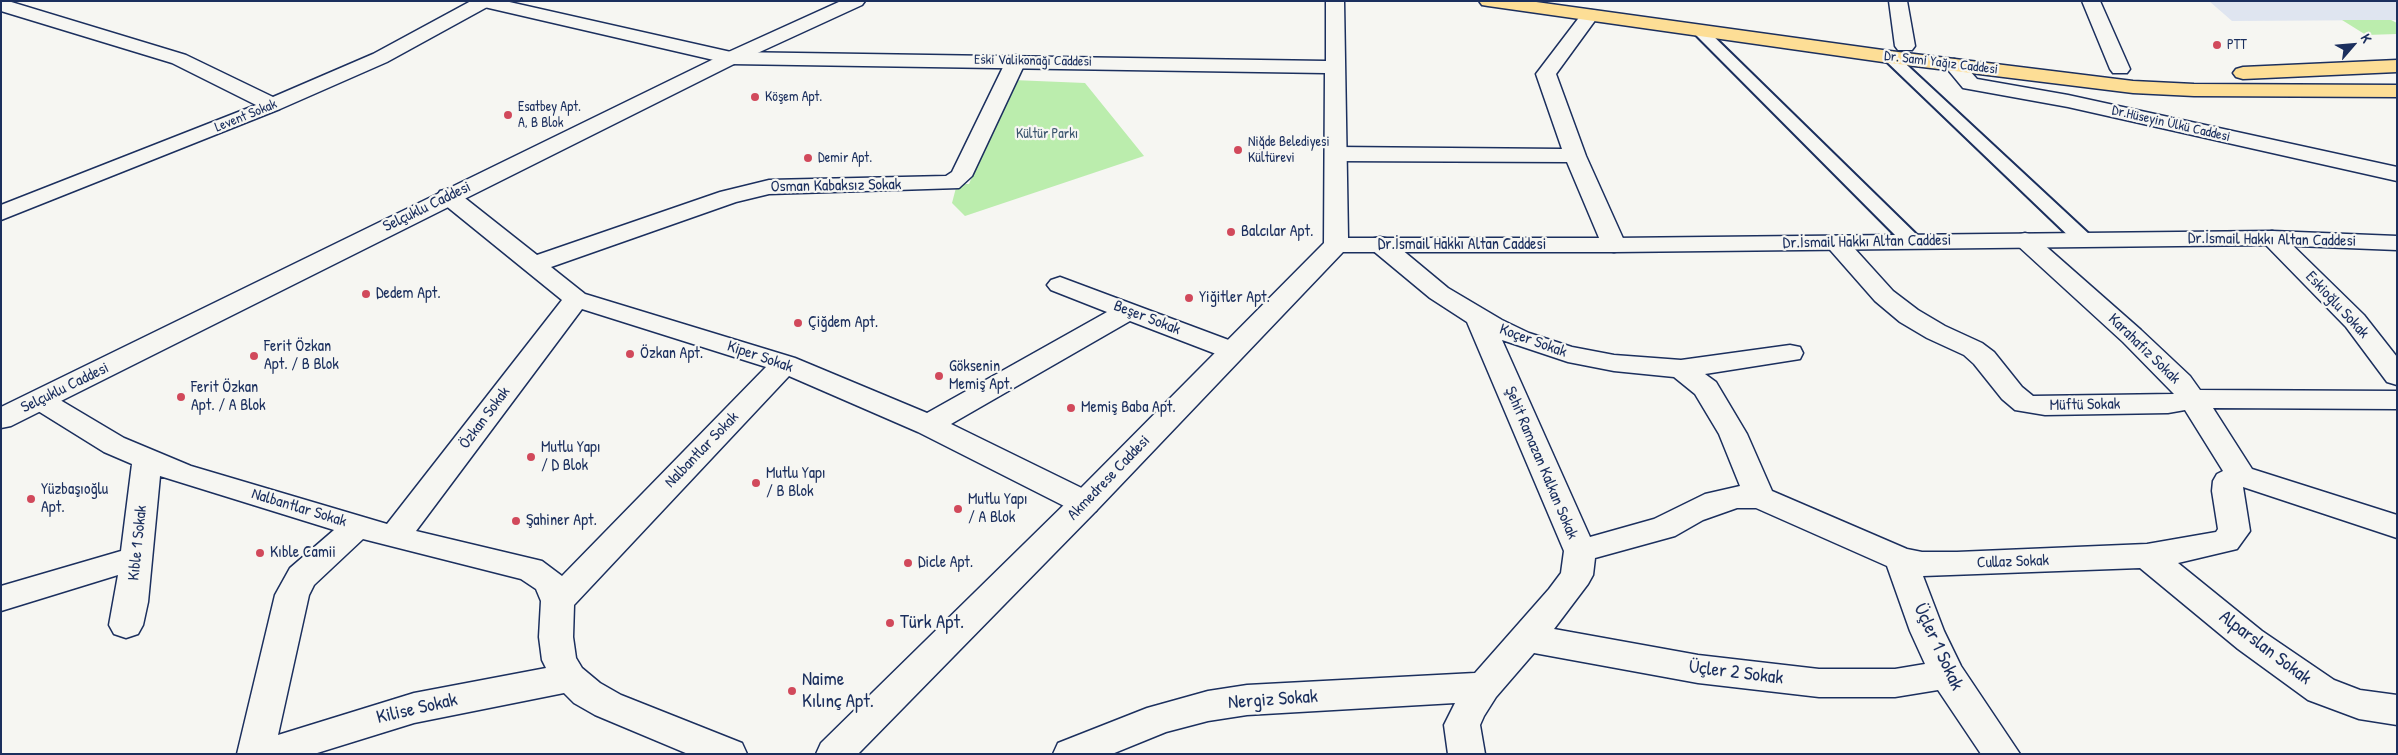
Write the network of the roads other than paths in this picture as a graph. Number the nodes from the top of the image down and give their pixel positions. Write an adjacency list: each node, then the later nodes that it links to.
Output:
1 (43, 1): 10 (street)
2 (856, 1): 14 (street, Selçuklu Caddesi)
3 (1334, 1): 18 (street)
4 (1488, 1): 9 (main road, Dr. Sami Yağız Caddesi)
5 (1898, 1): 13 (street)
6 (2091, 1): 19 (street)
7 (481, 2): 14 (street); 21 (street, Levent Sokak)
8 (1, 5): 10 (street)
9 (1590, 8): 12 (main road, Dr. Sami Yağız Caddesi); 13 (main road, Dr. Sami Yağız Caddesi); 23 (street)
10 (22, 10): 11 (street); 21 (street)
11 (1, 18)
12 (1700, 30): 13 (main road, Dr. Sami Yağız Caddesi); 30 (street)
13 (1897, 52): 16 (main road, Dr. Sami Yağız Caddesi); 19 (main road, Dr. Sami Yağız Caddesi); 29 (street)
14 (731, 58): 15 (street, Eski Valikonağı Caddesi); 25 (street, Selçuklu Caddesi)
15 (1016, 61): 18 (street, Eski Valikonağı Caddesi); 36 (street, Osman Kabaksız Sokak)
16 (1954, 65): 20 (main road, Dr. Sami Yağız Caddesi); 24 (street, Dr.Hüseyin Ülkü Caddesi)
17 (2397, 66): 19 (main road, Dr. Sami Yağız Caddesi)
18 (1336, 67): 22 (street)
19 (2120, 69)
20 (2397, 91)
21 (273, 105): 26 (street, Levent Sokak)
22 (1336, 154): 23 (street); 34 (street)
23 (1575, 156): 35 (street)
24 (2397, 174)
25 (448, 196): 36 (street, Kiper Sokak); 47 (street, Selçuklu Caddesi)
26 (1, 213)
27 (2272, 238): 29 (street, Dr.İsmail Hakkı Altan Caddesi); 32 (street, Dr.İsmail Hakkı Altan Caddesi); 45 (street, Eskioğlu Sokak)
28 (2025, 240): 29 (street, Dr.İsmail Hakkı Altan Caddesi); 30 (street, Dr.İsmail Hakkı Altan Caddesi); 46 (street, Karahafız Sokak)
29 (2083, 240)
30 (1912, 241): 31 (street, Dr.İsmail Hakkı Altan Caddesi)
31 (1836, 243): 35 (street, Dr.İsmail Hakkı Altan Caddesi); 46 (street, Müftü Sokak)
32 (2397, 243)
33 (1380, 244): 34 (street, Dr.İsmail Hakkı Altan Caddesi); 35 (street, Dr.İsmail Hakkı Altan Caddesi); 40 (street, Koçer Sokak)
34 (1336, 245): 41 (street, Akmedrese Caddesi)
35 (1614, 245)
36 (533, 266): 38 (street, Kiper Sokak)
37 (1060, 285): 39 (street, Beşer Sokak)
38 (576, 299): 43 (street, Kiper Sokak); 57 (street, Özkan Sokak)
39 (1128, 311): 41 (street, Beşer Sokak); 50 (street)
40 (1479, 318): 44 (street, Koçer Sokak); 58 (street, Şehit Ramazan Kalkan Sokak)
41 (1233, 351): 54 (street, Akmedrese Caddesi)
42 (1790, 354): 44 (street, Koçer Sokak)
43 (785, 364): 50 (street, Kiper Sokak); 63 (street, Nalbantlar Sokak)
44 (1681, 369): 53 (street)
45 (2397, 376)
46 (2193, 399): 48 (street, Müftü Sokak); 52 (street, Karahafız Sokak)
47 (40, 400): 49 (street, Selçuklu Caddesi); 51 (street, Nalbantlar Sokak)
48 (2397, 400)
49 (1, 419)
50 (928, 425): 54 (street, Kiper Sokak)
51 (147, 460): 55 (street, Nalbantlar Sokak); 60 (street, Kıble 1 Sokak)
52 (2240, 476): 56 (street); 59 (street, Cullaz Sokak)
53 (1760, 498): 58 (street, Cullaz Sokak); 61 (street, Cullaz Sokak)
54 (1086, 503): 73 (street, Akmedrese Caddesi)
55 (358, 526): 57 (street, Nalbantlar Sokak); 70 (street)
56 (2397, 527)
57 (394, 537): 63 (street, Nalbantlar Sokak)
58 (1580, 551): 65 (street, Şehit Ramazan Kalkan Sokak)
59 (2147, 556): 61 (street, Cullaz Sokak); 69 (street, Alparslan Sokak)
60 (136, 558): 62 (street); 64 (street, Kıble 1 Sokak)
61 (1900, 559): 66 (street, Üçler 1 Sokak)
62 (1, 598)
63 (558, 601): 67 (street)
64 (126, 625)
65 (1527, 638): 66 (street, Üçler 2 Sokak); 68 (street, Şehit Ramazan Kalkan Sokak)
66 (1947, 674): 76 (street, Üçler 1 Sokak)
67 (570, 678): 71 (street, Kilise Sokak); 72 (street)
68 (1484, 687): 74 (street, Nergiz Sokak); 75 (street, Şehit Ramazan Kalkan Sokak)
69 (2397, 710)
70 (256, 754)
71 (267, 754)
72 (729, 754)
73 (834, 754)
74 (1071, 754)
75 (1466, 754)
76 (2002, 754)

